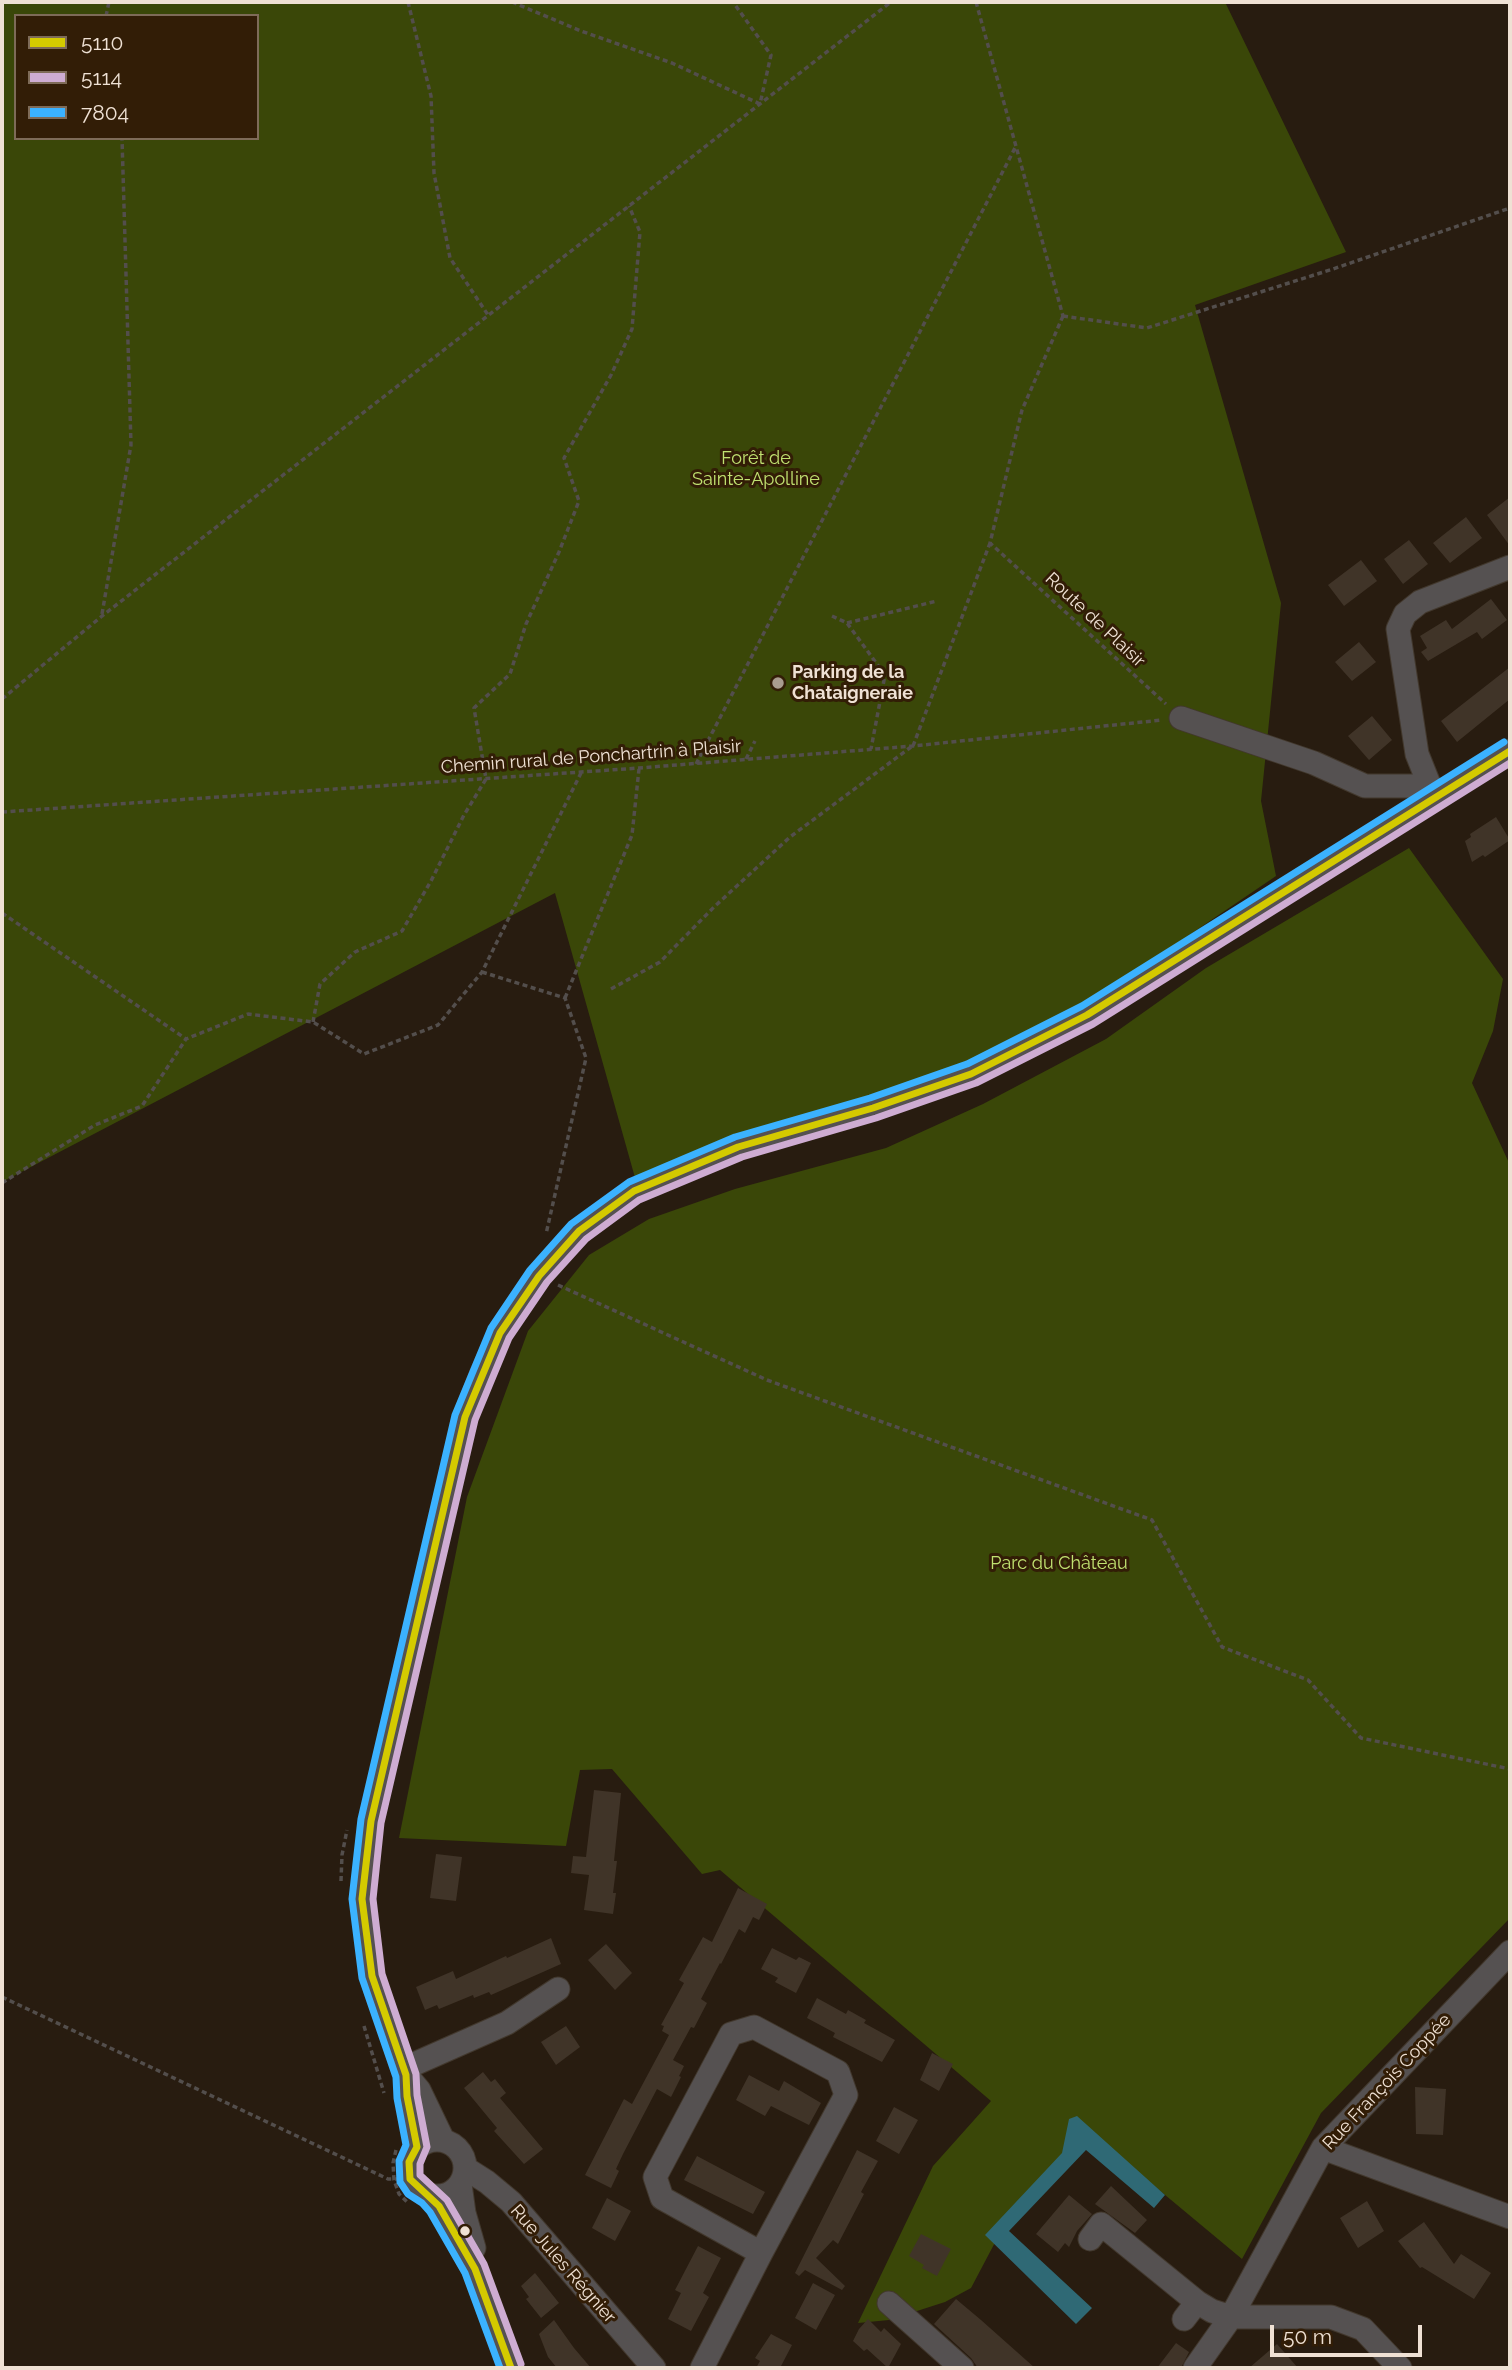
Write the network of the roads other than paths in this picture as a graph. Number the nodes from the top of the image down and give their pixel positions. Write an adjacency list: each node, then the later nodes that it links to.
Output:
1 (1510, 567): 4 (street)
2 (1181, 718): 4 (street)
3 (1506, 753): 4 (street)
4 (1432, 792): 7 (street)
5 (1510, 1952): 10 (street, Rue François Coppée)
6 (558, 1989): 7 (street)
7 (405, 2072): 8 (street); 9 (street)
8 (443, 2140): 9 (street); 11 (street)
9 (407, 2145): 12 (street)
10 (1323, 2148): 13 (street); 18 (street, Rue François Coppée)
11 (463, 2176): 12 (street); 16 (street); 20 (street, Rue Jules Régnier)
12 (421, 2201): 16 (street)
13 (1510, 2217)
14 (1090, 2239): 18 (street)
15 (761, 2253): 15 (street); 21 (street)
16 (475, 2269): 19 (street)
17 (889, 2303): 22 (street)
18 (1231, 2317): 23 (street, Rue François Coppée); 24 (street)
19 (511, 2368)
20 (654, 2368)
21 (702, 2368)
22 (962, 2368)
23 (1195, 2368)
24 (1400, 2368)

